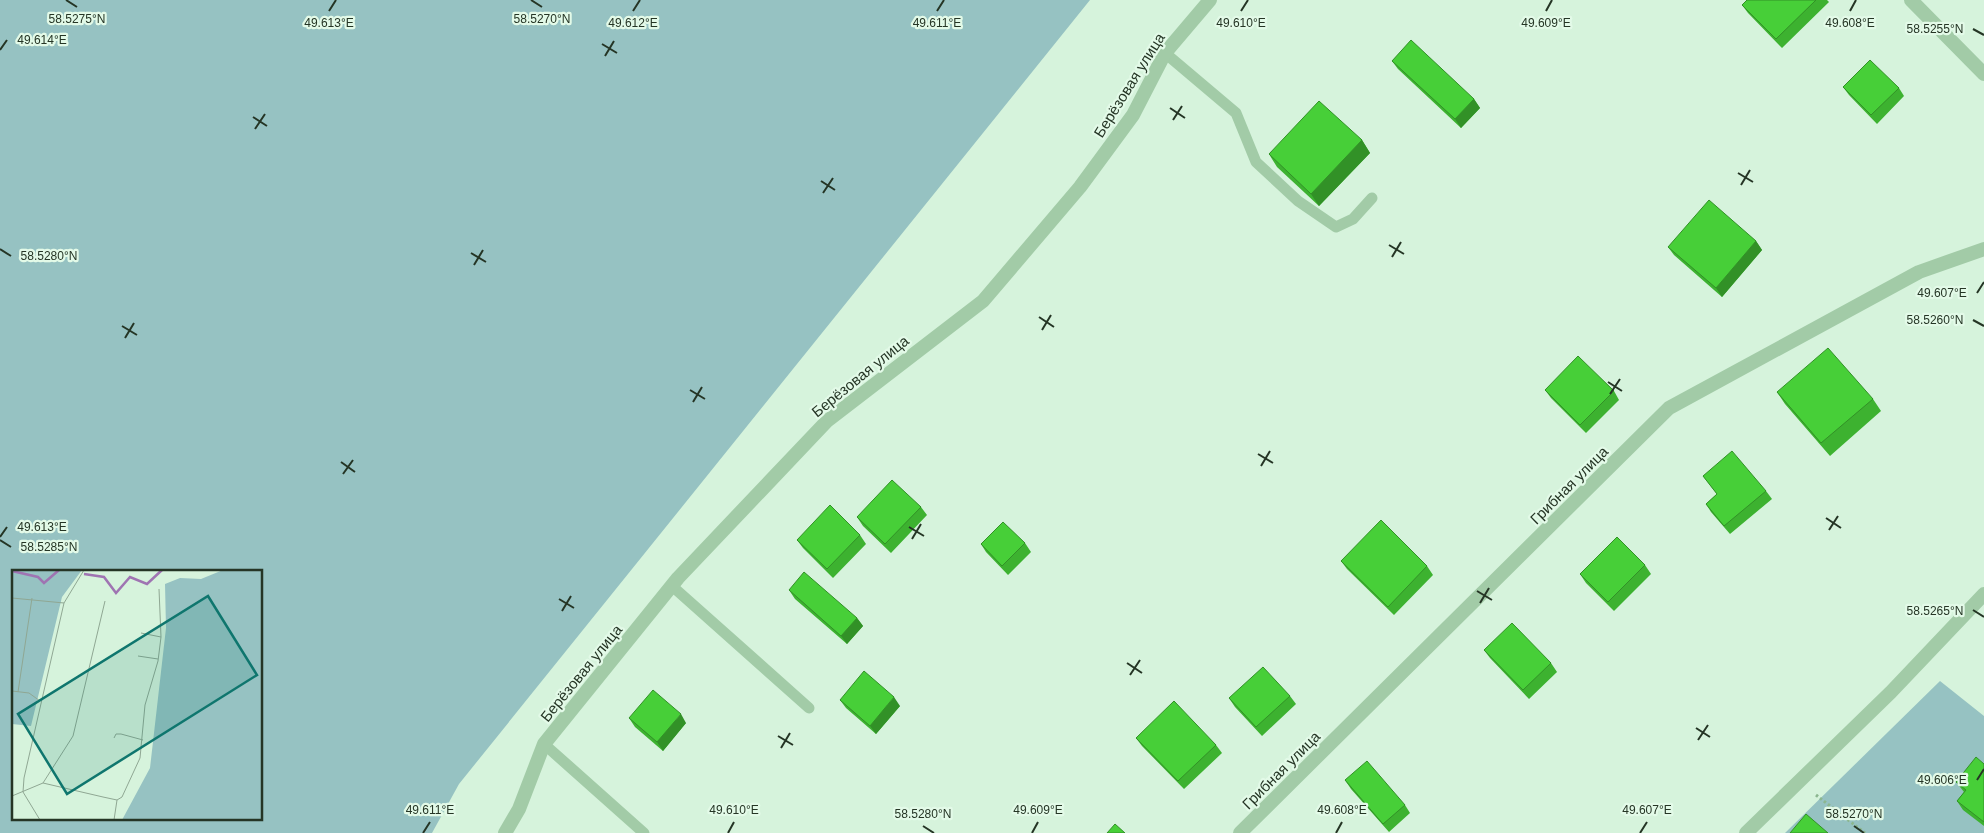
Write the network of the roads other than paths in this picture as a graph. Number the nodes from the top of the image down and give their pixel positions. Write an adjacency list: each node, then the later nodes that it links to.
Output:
1 (1210, 0): 3 (street, Берёзовая улица)
2 (1911, 0): 4 (street)
3 (1165, 53): 5 (lane); 7 (street, Берёзовая улица)
4 (1984, 74)
5 (1372, 198)
6 (1984, 249): 14 (street, Грибная улица)
7 (672, 586): 9 (lane); 10 (street, Берёзовая улица)
8 (1984, 594): 11 (street)
9 (809, 708)
10 (544, 744): 12 (street, Берёзовая улица); 13 (lane)
11 (1749, 832)
12 (505, 833)
13 (644, 833)
14 (1240, 833)

